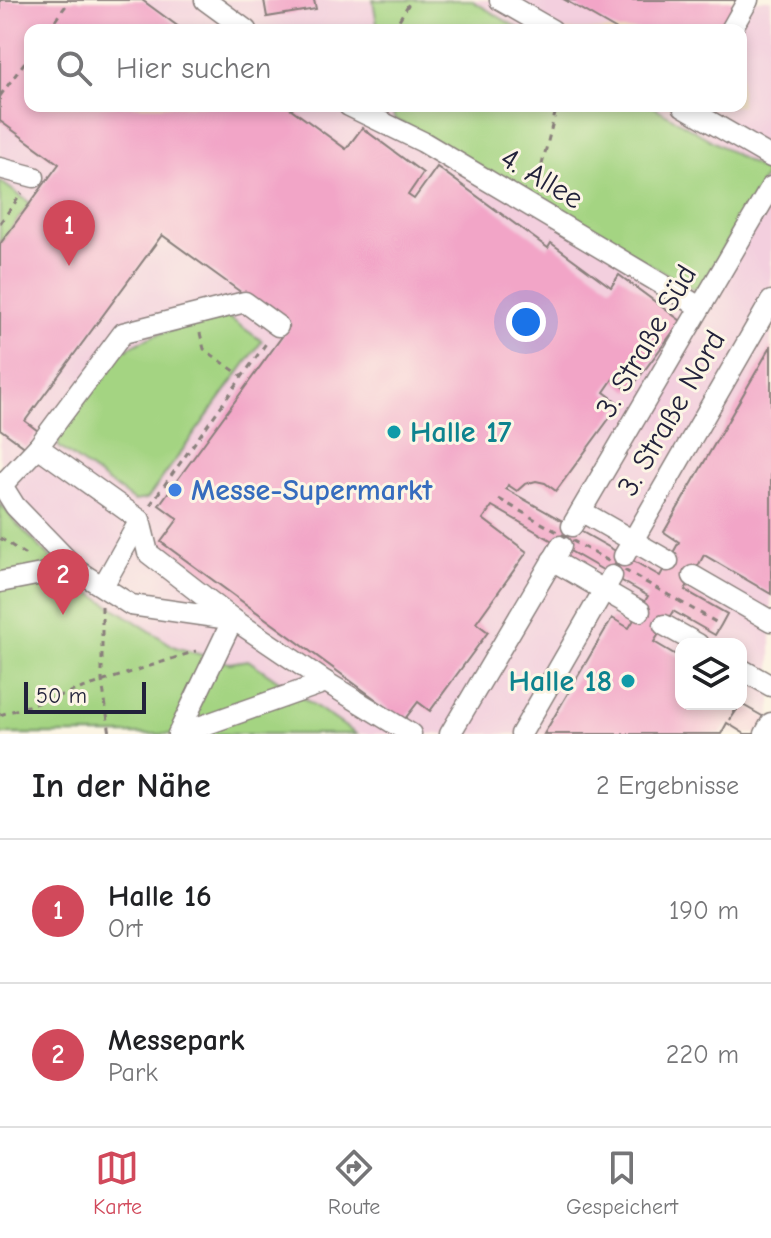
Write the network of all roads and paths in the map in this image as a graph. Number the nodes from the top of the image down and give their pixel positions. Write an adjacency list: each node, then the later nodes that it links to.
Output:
1 (70, 0): 6 (path)
2 (205, 0): 7 (lane)
3 (411, 0): 8 (path)
4 (500, 0): 9 (lane)
5 (748, 0): 10 (lane)
6 (52, 24)
7 (238, 24)
8 (397, 24)
9 (542, 24)
10 (734, 24)
11 (24, 63): 12 (path)
12 (0, 96)
13 (361, 112): 20 (lane, 4. Allee)
14 (556, 112): 20 (path)
15 (694, 112): 16 (lane)
16 (771, 157)
17 (0, 168): 18 (lane)
18 (34, 177): 21 (path)
19 (771, 187): 23 (lane, 3. Straße Süd)
20 (532, 207): 23 (lane, 4. Allee)
21 (0, 223)
22 (771, 301): 32 (lane, 3. Straße Nord)
23 (700, 307): 32 (lane, 3. Straße Süd)
24 (197, 314): 25 (lane); 26 (path); 27 (lane)
25 (278, 326): 26 (path)
26 (243, 377): 30 (path)
27 (38, 447): 28 (lane); 30 (lane)
28 (1, 484): 35 (lane)
29 (499, 499): 44 (path, bridge)
30 (140, 520): 39 (lane); 41 (lane)
31 (0, 538): 33 (path)
32 (628, 548): 34 (lane)
33 (34, 560)
34 (668, 561)
35 (78, 571): 37 (lane); 39 (lane)
36 (693, 576): 42 (lane)
37 (0, 582)
38 (608, 583): 40 (lane); 56 (lane); 57 (lane)
39 (103, 586): 41 (lane); 48 (path)
40 (640, 611)
41 (233, 619): 46 (lane); 49 (lane)
42 (771, 621)
43 (664, 625): 45 (lane)
44 (721, 625)
45 (687, 638)
46 (223, 643): 48 (path); 54 (lane)
47 (747, 672): 50 (lane)
48 (102, 681): 51 (path); 53 (path)
49 (326, 682): 54 (lane); 55 (lane)
50 (771, 686)
51 (0, 715)
52 (771, 723): 58 (lane)
53 (110, 734)
54 (178, 734)
55 (411, 734)
56 (450, 734)
57 (521, 734)
58 (765, 734)

